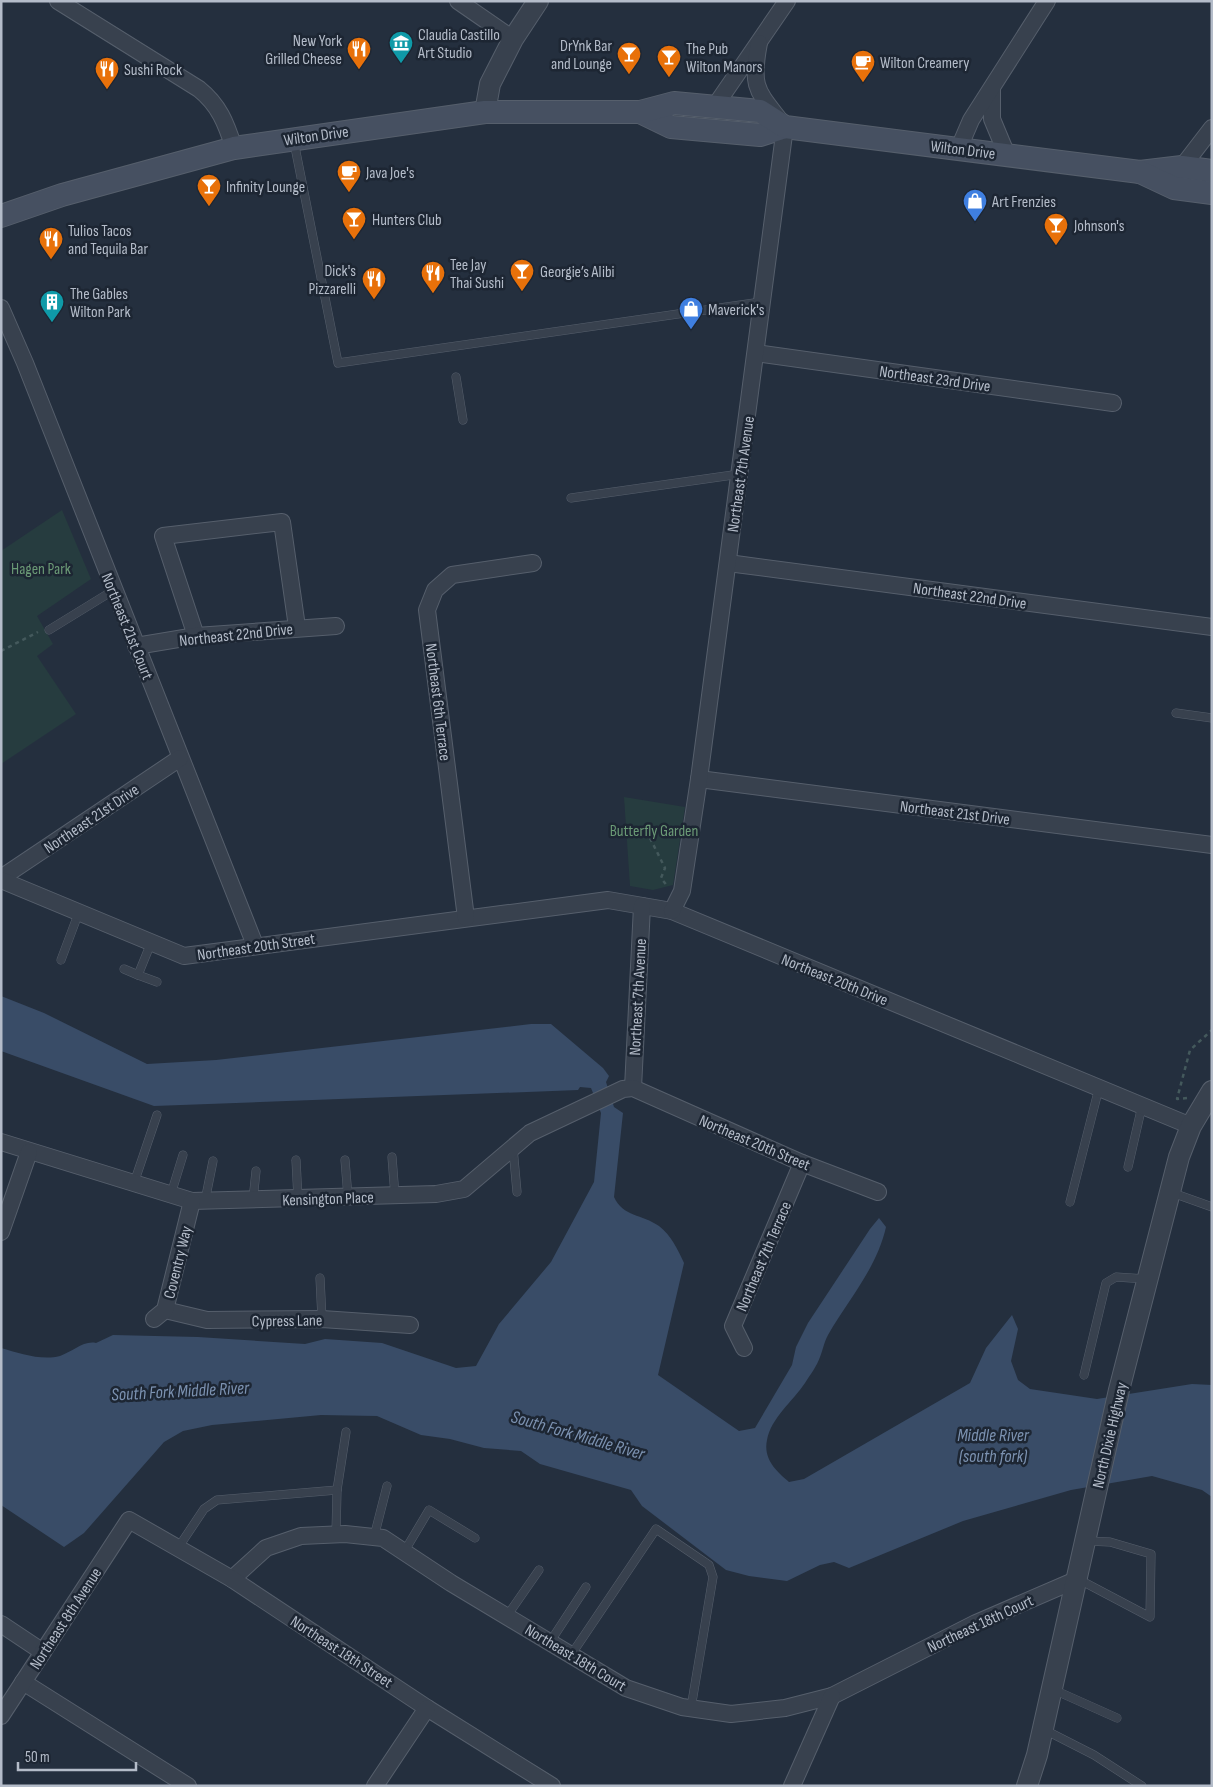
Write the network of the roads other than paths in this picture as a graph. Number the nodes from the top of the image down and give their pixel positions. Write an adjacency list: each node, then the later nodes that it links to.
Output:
1 (58, 1): 15 (street)
2 (458, 1): 6 (street)
3 (538, 1): 6 (street)
4 (787, 1): 7 (street)
5 (1047, 1): 8 (street)
6 (514, 39): 10 (street)
7 (759, 43): 9 (street); 12 (street)
8 (992, 86): 16 (street); 17 (street)
9 (715, 106): 11 (main road, Wilton Drive); 12 (main road, Wilton Drive)
10 (484, 112): 11 (main road, Wilton Drive); 14 (main road, Wilton Drive)
11 (640, 112): 12 (main road, Wilton Drive)
12 (785, 127): 16 (main road, Wilton Drive); 23 (street, Northeast 7th Avenue)
13 (1212, 128): 18 (street)
14 (293, 138): 15 (main road, Wilton Drive); 23 (lane)
15 (234, 148): 22 (main road, Wilton Drive)
16 (959, 148): 17 (main road, Wilton Drive)
17 (1007, 155): 20 (main road, Wilton Drive)
18 (1182, 167): 19 (main road, Wilton Drive); 20 (main road, Wilton Drive)
19 (1212, 171)
20 (1140, 172): 21 (main road, Wilton Drive)
21 (1212, 193)
22 (1, 216)
23 (763, 302): 25 (street, Northeast 7th Avenue)
24 (1, 308): 33 (street, Northeast 21st Court)
25 (756, 353): 27 (street, Northeast 23rd Drive); 29 (street, Northeast 7th Avenue)
26 (456, 377): 28 (lane)
27 (1113, 403)
28 (463, 420)
29 (740, 474): 30 (lane); 32 (street, Northeast 7th Avenue)
30 (571, 498)
31 (533, 563): 49 (street, Northeast 6th Terrace)
32 (728, 563): 35 (street, Northeast 22nd Drive); 43 (street, Northeast 7th Avenue)
33 (114, 590): 37 (lane); 39 (street, Northeast 21st Court)
34 (336, 626): 36 (street, Northeast 22nd Drive)
35 (1212, 627)
36 (297, 628): 38 (street, Northeast 22nd Drive); 38 (street)
37 (49, 630)
38 (196, 636): 39 (street, Northeast 22nd Drive)
39 (136, 646): 42 (street, Northeast 21st Court)
40 (1176, 713): 41 (lane)
41 (1212, 718)
42 (180, 758): 45 (street, Northeast 21st Drive); 51 (street, Northeast 21st Court)
43 (699, 779): 44 (street, Northeast 21st Drive); 47 (street, Northeast 7th Avenue)
44 (1212, 845)
45 (1, 879): 48 (street, Northeast 20th Street)
46 (642, 906): 47 (street, Northeast 20th Drive); 49 (street, Northeast 20th Drive); 56 (street, Northeast 7th Avenue)
47 (672, 911): 57 (street, Northeast 20th Drive)
48 (79, 912): 50 (street, Northeast 20th Street); 52 (lane)
49 (466, 918): 51 (street, Northeast 20th Street)
50 (152, 942): 51 (street, Northeast 20th Street); 54 (lane)
51 (255, 945)
52 (61, 960)
53 (124, 969): 54 (lane)
54 (138, 975): 55 (lane)
55 (157, 982)
56 (633, 1088): 63 (street, Kensington Place); 70 (street, Northeast 20th Street)
57 (1099, 1088): 59 (street, Northeast 20th Drive); 83 (lane)
58 (1212, 1091): 61 (street, North Dixie Highway)
59 (1142, 1106): 61 (street, Northeast 20th Drive); 71 (lane)
60 (157, 1115): 73 (lane)
61 (1191, 1126): 76 (street, North Dixie Highway)
62 (1, 1142): 64 (street, Kensington Place)
63 (513, 1146): 74 (lane); 78 (street, Kensington Place)
64 (29, 1152): 73 (street, Kensington Place); 85 (street)
65 (183, 1155): 77 (lane)
66 (392, 1157): 78 (lane)
67 (296, 1160): 80 (lane)
68 (345, 1160): 79 (lane)
69 (213, 1161): 81 (lane)
70 (802, 1163): 75 (street, Northeast 20th Street); 91 (street, Northeast 7th Terrace)
71 (1128, 1167)
72 (256, 1172): 82 (lane)
73 (134, 1183): 77 (street, Kensington Place)
74 (517, 1192)
75 (878, 1192)
76 (1170, 1192): 84 (lane); 87 (street, North Dixie Highway)
77 (171, 1194): 81 (street, Kensington Place)
78 (395, 1196): 79 (street, Kensington Place)
79 (348, 1198): 80 (street, Kensington Place)
80 (298, 1199): 82 (street, Kensington Place)
81 (198, 1200): 82 (street, Kensington Place); 88 (street, Coventry Way)
82 (253, 1200)
83 (1070, 1202)
84 (1212, 1207)
85 (1, 1232)
86 (320, 1278): 89 (lane)
87 (1148, 1279): 92 (lane); 100 (street, North Dixie Highway)
88 (160, 1315): 89 (street, Cypress Lane)
89 (322, 1319): 90 (street, Cypress Lane)
90 (410, 1324)
91 (744, 1348)
92 (1084, 1375)
93 (346, 1432): 95 (lane)
94 (387, 1486): 98 (lane)
95 (337, 1490): 97 (lane); 101 (lane)
96 (129, 1520): 101 (street, Northeast 18th Street); 110 (street, Northeast 8th Avenue)
97 (336, 1534): 98 (street, Northeast 18th Court); 105 (street, Northeast 18th Court)
98 (374, 1537): 102 (street, Northeast 18th Court)
99 (474, 1538): 102 (lane)
100 (1085, 1540): 104 (street, North Dixie Highway); 104 (lane)
101 (178, 1548): 105 (street, Northeast 18th Street)
102 (404, 1552): 107 (street, Northeast 18th Court)
103 (539, 1570): 107 (lane)
104 (1078, 1579): 113 (street, North Dixie Highway); 114 (street, Northeast 18th Court)
105 (232, 1580): 115 (street, Northeast 18th Street)
106 (586, 1587): 109 (lane)
107 (507, 1616): 109 (street, Northeast 18th Court)
108 (1, 1624): 110 (street)
109 (550, 1642): 111 (street, Northeast 18th Court)
110 (43, 1652): 112 (street, Northeast 8th Avenue)
111 (571, 1655): 116 (street, Northeast 18th Court); 116 (lane)
112 (23, 1682): 117 (street, Northeast 8th Avenue); 120 (street)
113 (1052, 1689): 118 (lane); 119 (street, North Dixie Highway)
114 (832, 1696): 116 (street, Northeast 18th Court); 123 (street)
115 (427, 1708): 121 (street); 122 (street, Northeast 18th Street)
116 (691, 1708)
117 (1, 1716)
118 (1117, 1718)
119 (1043, 1729): 124 (street, North Dixie Highway); 125 (lane)
120 (188, 1786)
121 (375, 1786)
122 (552, 1786)
123 (792, 1786)
124 (1027, 1786)
125 (1142, 1786)

